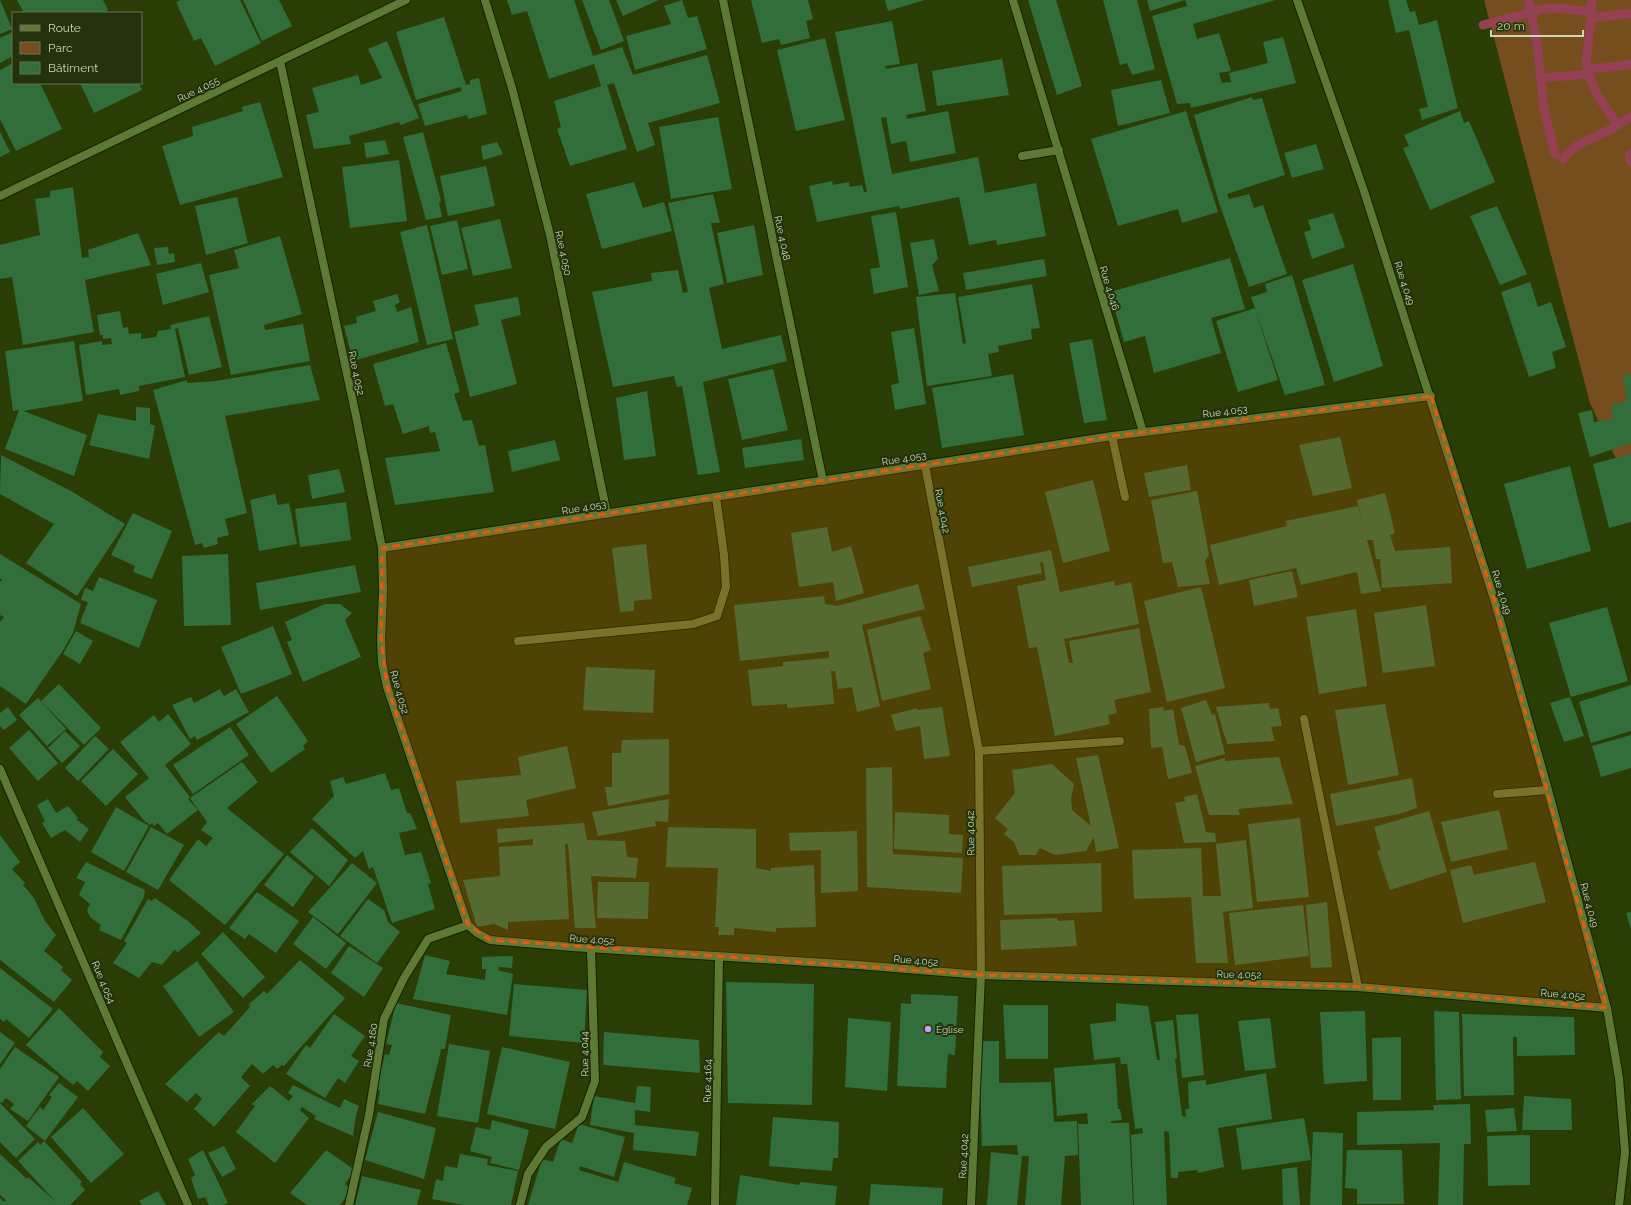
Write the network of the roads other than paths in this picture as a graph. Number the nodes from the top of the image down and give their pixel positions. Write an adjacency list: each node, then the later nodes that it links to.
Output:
1 (406, 0): 6 (street, Rue 4.055)
2 (485, 0): 17 (street, Rue 4.050)
3 (723, 0): 14 (street, Rue 4.048)
4 (1013, 0): 7 (street, Rue 4.046)
5 (1297, 0): 10 (street, Rue 4.049)
6 (280, 61): 9 (street, Rue 4.055); 18 (street, Rue 4.052)
7 (1059, 150): 8 (street); 11 (street, Rue 4.046)
8 (1022, 156)
9 (0, 196)
10 (1431, 396): 11 (street, Rue 4.053); 24 (street, Rue 4.049)
11 (1143, 432): 12 (street, Rue 4.053)
12 (1112, 436): 13 (street, Rue 4.053); 16 (street)
13 (924, 465): 14 (street, Rue 4.053); 22 (street, Rue 4.042)
14 (823, 481): 15 (street, Rue 4.053)
15 (716, 497): 17 (street, Rue 4.053); 19 (street)
16 (1125, 497)
17 (607, 514): 18 (street, Rue 4.053)
18 (382, 548): 26 (street, Rue 4.052)
19 (518, 642)
20 (1304, 719): 30 (street)
21 (1120, 741): 22 (street)
22 (979, 751): 29 (street, Rue 4.042)
23 (0, 769): 33 (street, Rue 4.054)
24 (1548, 790): 25 (street); 31 (street, Rue 4.049)
25 (1497, 794)
26 (468, 925): 27 (street, Rue 4.052); 34 (street, Rue 4.160)
27 (591, 949): 28 (street, Rue 4.052); 35 (street, Rue 4.044)
28 (719, 957): 29 (street, Rue 4.052); 36 (street, Rue 4.164)
29 (981, 975): 30 (street, Rue 4.052); 37 (street, Rue 4.042)
30 (1358, 987): 31 (street, Rue 4.052)
31 (1607, 1008): 32 (street, Rue 4.049)
32 (1628, 1152): 38 (street, Rue 4.049)
33 (188, 1205)
34 (349, 1205)
35 (520, 1205)
36 (715, 1205)
37 (971, 1205)
38 (1619, 1205)

